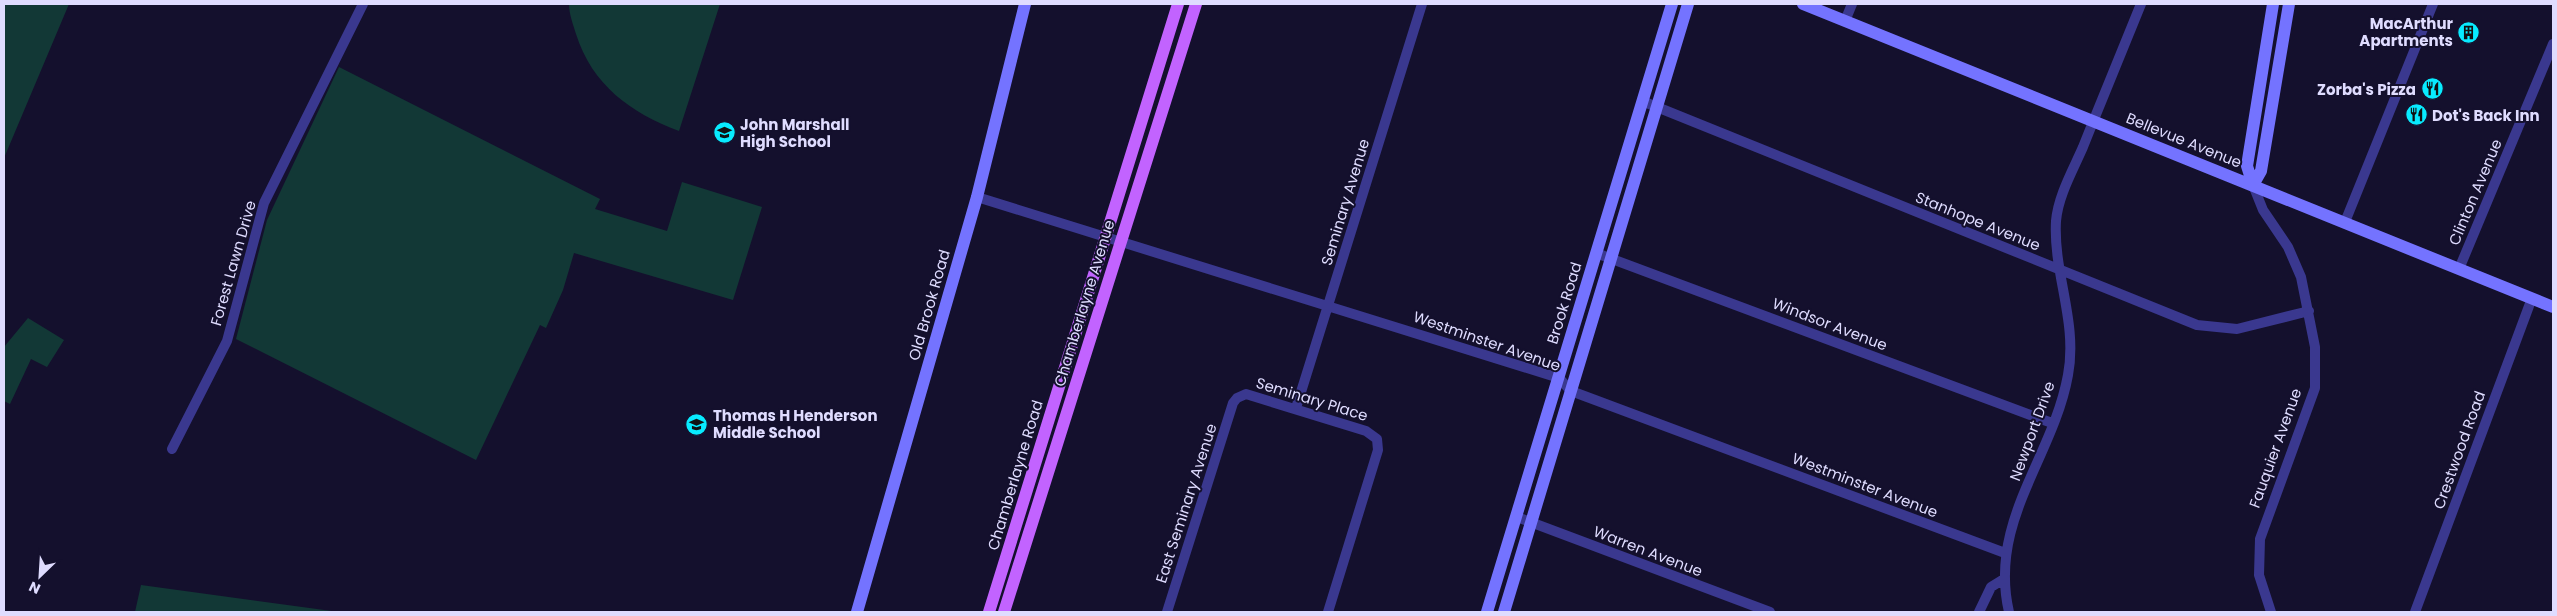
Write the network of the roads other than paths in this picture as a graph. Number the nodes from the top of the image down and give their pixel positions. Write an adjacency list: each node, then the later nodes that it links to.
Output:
1 (363, 4): 37 (street, Forest Lawn Drive)
2 (1025, 4): 20 (street, Old Brook Road)
3 (1178, 4): 22 (main road, Chamberlayne Road)
4 (1196, 4): 23 (main road, Chamberlayne Avenue)
5 (1422, 4): 29 (street, Seminary Avenue)
6 (1672, 4): 16 (street, Brook Road)
7 (1688, 4): 17 (street)
8 (1802, 4): 14 (street, Bellevue Avenue)
9 (1852, 4): 14 (street)
10 (2142, 4): 18 (street, Newport Drive)
11 (2273, 4): 19 (street, Fauquier Avenue)
12 (2289, 4): 19 (street)
13 (2433, 4): 21 (street)
14 (1845, 21): 18 (street, Bellevue Avenue)
15 (2553, 44): 26 (street, Clinton Avenue)
16 (1642, 101): 17 (street, Stanhope Avenue); 24 (street, Brook Road)
17 (1656, 107): 25 (street); 27 (street, Stanhope Avenue)
18 (2093, 121): 19 (street, Bellevue Avenue); 27 (street, Newport Drive)
19 (2253, 185): 21 (street, Bellevue Avenue); 31 (street, Fauquier Avenue)
20 (977, 197): 22 (street, Westminster Avenue); 42 (street, Old Brook Road)
21 (2345, 222): 26 (street, Bellevue Avenue)
22 (1106, 236): 23 (street, Westminster Avenue); 43 (main road, Chamberlayne Road)
23 (1121, 241): 29 (street, Westminster Avenue); 44 (main road, Chamberlayne Avenue)
24 (1596, 253): 25 (street, Windsor Avenue); 32 (street, Brook Road)
25 (1611, 258): 33 (street); 36 (street, Windsor Avenue)
26 (2459, 269): 28 (street, Bellevue Avenue)
27 (2059, 270): 31 (street, Stanhope Avenue); 36 (street, Newport Drive)
28 (2532, 298): 30 (street, Bellevue Avenue); 53 (street, Crestwood Road)
29 (1328, 306): 32 (street, Westminster Avenue); 35 (street, Seminary Avenue)
30 (2553, 307)
31 (2309, 311): 52 (street, Fauquier Avenue)
32 (1559, 378): 33 (street, Westminster Avenue); 38 (street, Brook Road)
33 (1571, 391): 39 (street); 40 (street, Westminster Avenue)
34 (1233, 403): 35 (street, Seminary Place); 45 (street, East Seminary Avenue)
35 (1296, 408): 46 (street, Seminary Place)
36 (2052, 423): 40 (street, Newport Drive)
37 (172, 449)
38 (1516, 517): 39 (street, Warren Avenue); 47 (street, Brook Road)
39 (1531, 523): 48 (street); 49 (street, Warren Avenue)
40 (2005, 553): 41 (street, Newport Drive)
41 (2004, 579): 50 (street); 51 (street, Newport Drive)
42 (857, 612)
43 (990, 612)
44 (1004, 612)
45 (1167, 612)
46 (1328, 612)
47 (1487, 612)
48 (1504, 612)
49 (1770, 612)
50 (1979, 612)
51 (2009, 612)
52 (2271, 612)
53 (2415, 612)

